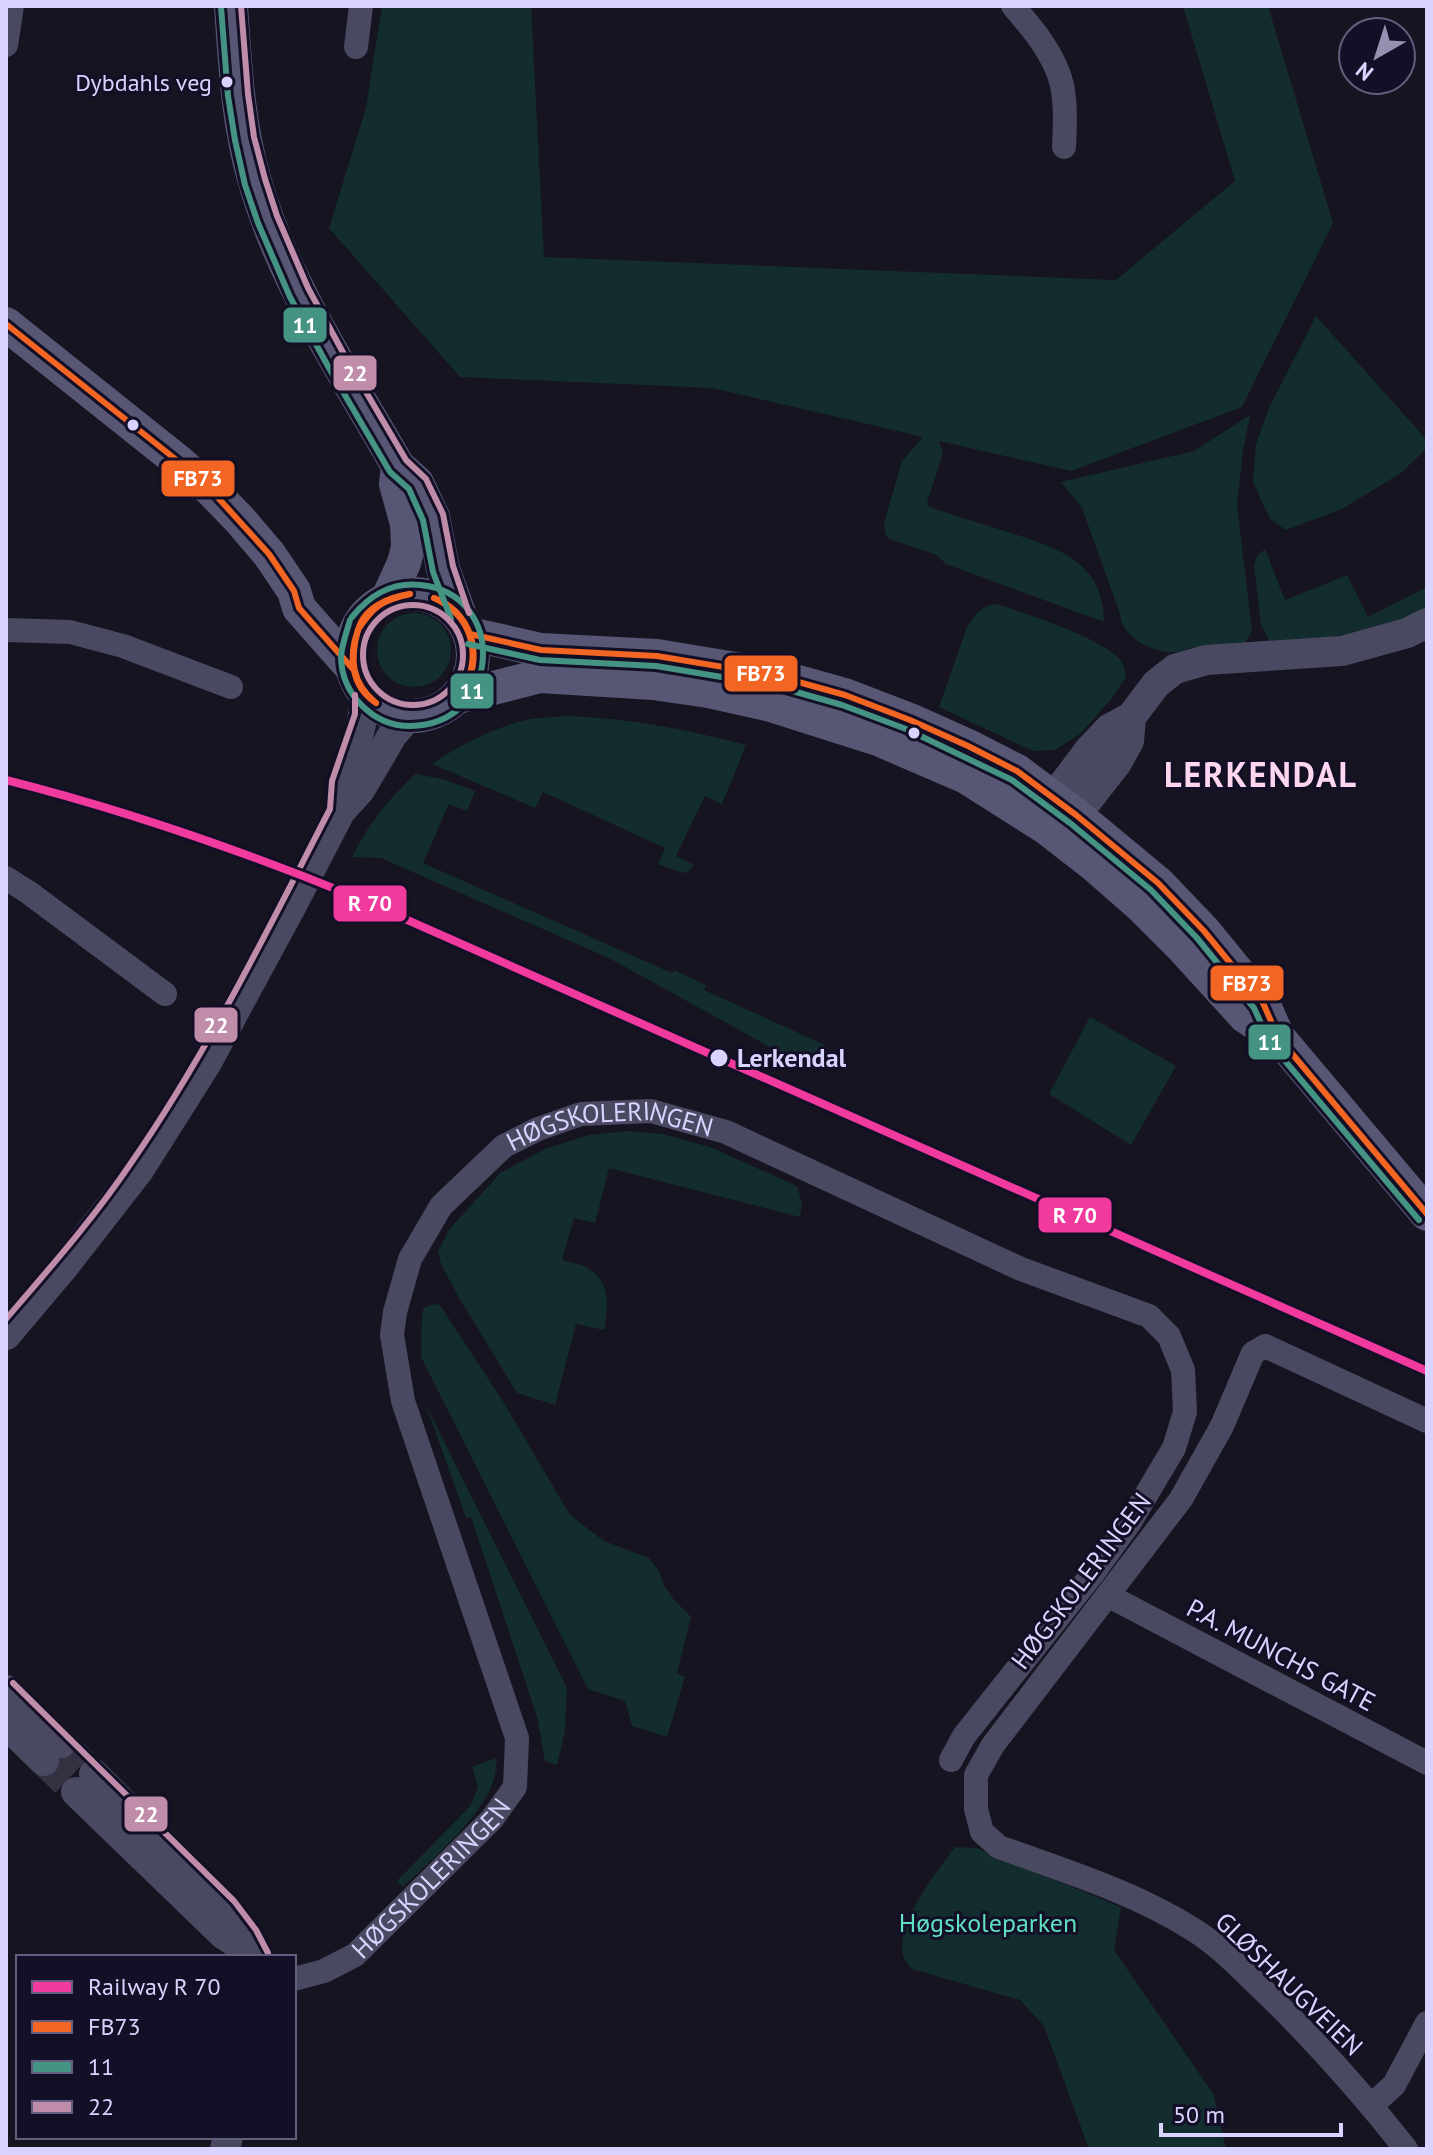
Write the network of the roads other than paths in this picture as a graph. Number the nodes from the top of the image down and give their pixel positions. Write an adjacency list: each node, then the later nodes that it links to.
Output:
1 (12, 6): 5 (street)
2 (231, 6): 9 (main road)
3 (361, 6): 6 (street)
4 (1013, 6): 7 (street)
5 (6, 45)
6 (356, 47)
7 (1064, 147)
8 (6, 324): 10 (main road)
9 (398, 466): 11 (main road); 14 (main road)
10 (294, 591): 12 (main road); 16 (main road)
11 (388, 598): 12 (main road); 14 (main road)
12 (360, 623): 16 (main road)
13 (1427, 623): 21 (street)
14 (465, 625): 18 (main road); 21 (main road)
15 (6, 630): 17 (street)
16 (359, 682): 19 (main road); 20 (street)
17 (231, 687)
18 (458, 697): 19 (main road); 21 (main road)
19 (408, 717): 20 (street)
20 (340, 812): 25 (street)
21 (1059, 814): 24 (main road)
22 (6, 878): 23 (street)
23 (165, 994)
24 (1427, 1214)
25 (6, 1335)
26 (1427, 1421): 27 (street, GLØSHAUGVEIEN)
27 (1109, 1596): 31 (street, P.A. MUNCHS GATE); 36 (street, GLØSHAUGVEIEN)
28 (6, 1690): 29 (street)
29 (6, 1724)
30 (951, 1760): 34 (street, HØGSKOLERINGEN)
31 (1427, 1763)
32 (85, 1783): 33 (street)
33 (257, 1955)
34 (296, 1978)
35 (1427, 2023): 36 (street)
36 (1372, 2105): 37 (street, GLØSHAUGVEIEN)
37 (1406, 2149)

